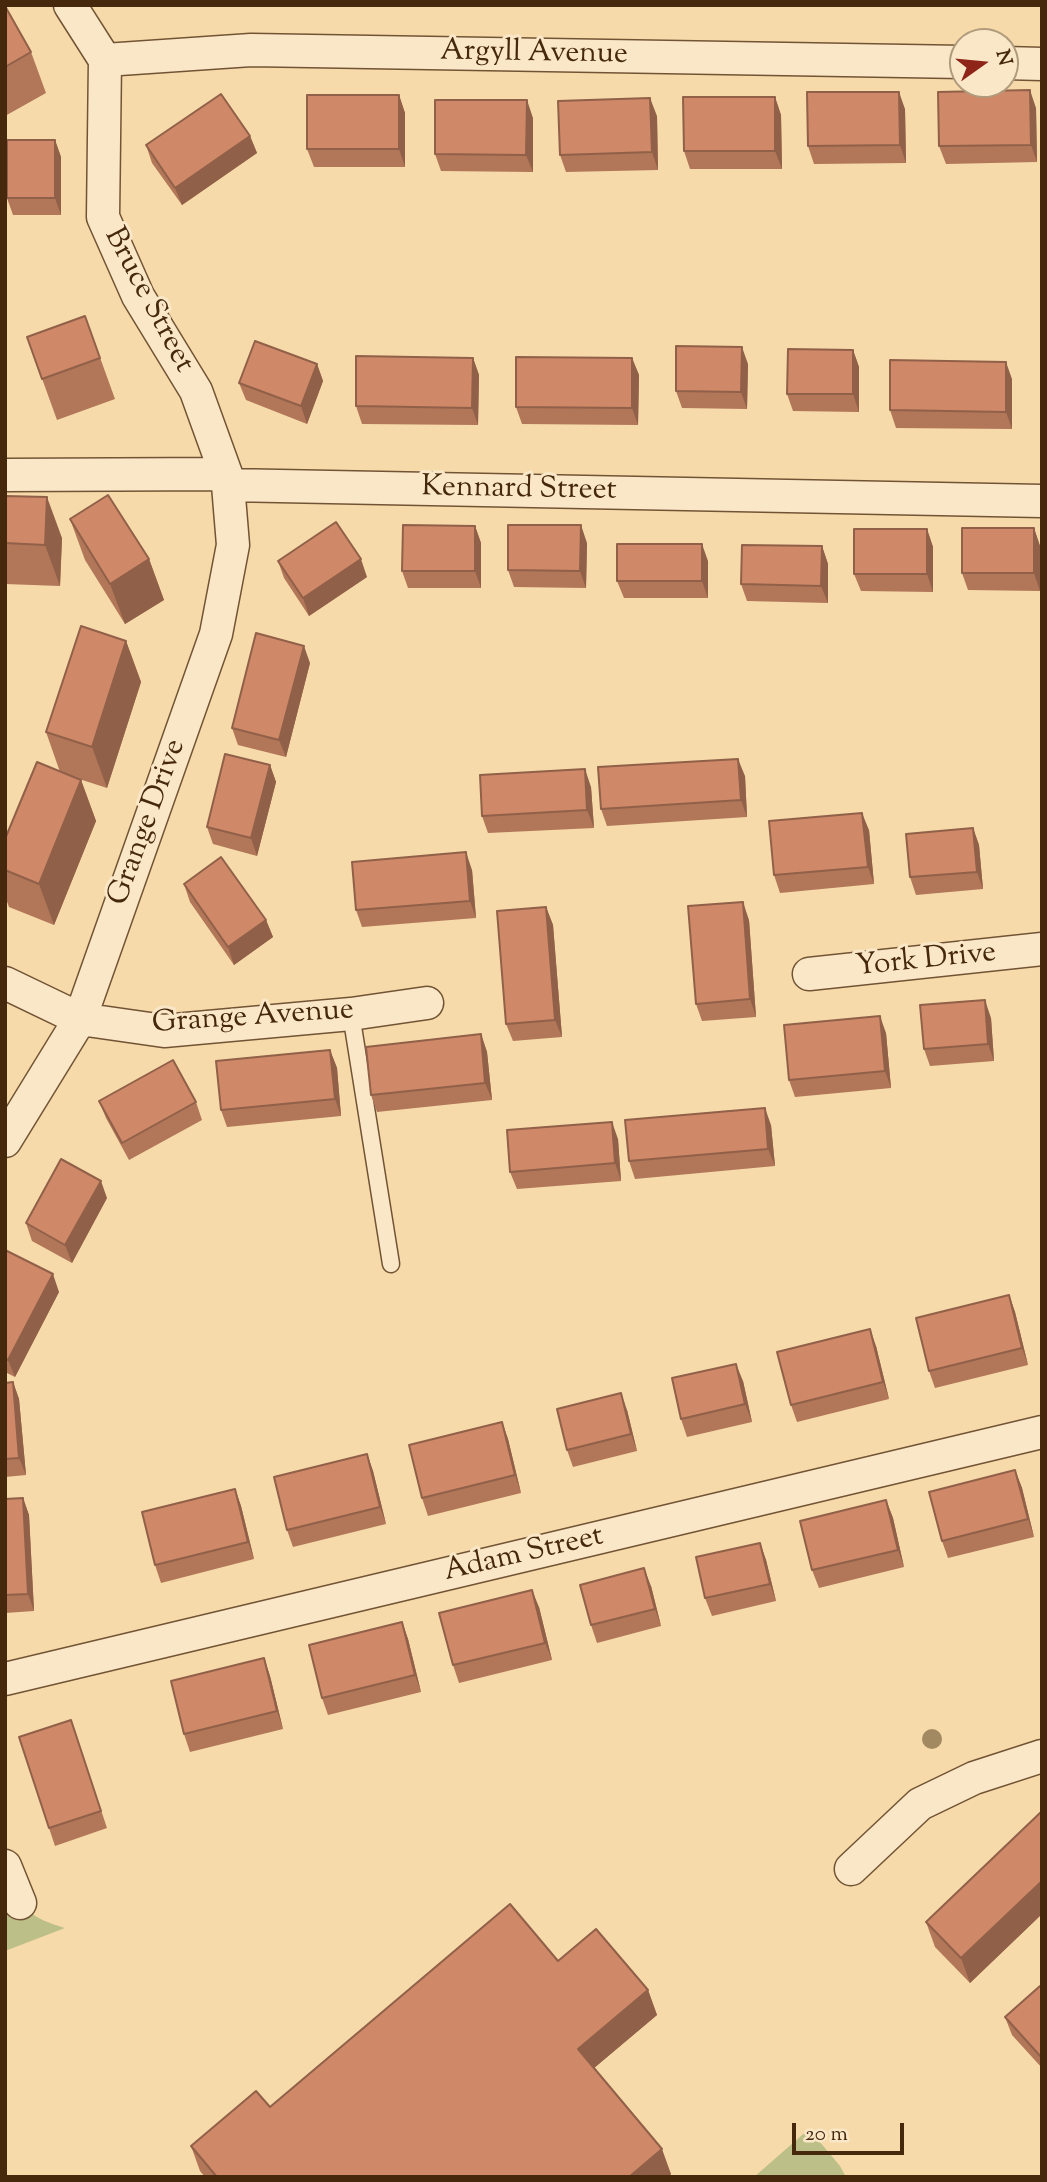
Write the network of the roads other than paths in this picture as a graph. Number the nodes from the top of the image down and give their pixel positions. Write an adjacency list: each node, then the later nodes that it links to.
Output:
1 (70, 5): 2 (street)
2 (105, 60): 3 (street, Argyll Avenue); 7 (street, Bruce Street)
3 (949, 62)
4 (1019, 63): 5 (street)
5 (1042, 64)
6 (5, 475): 7 (street, Kennard Street)
7 (227, 479): 8 (street, Kennard Street); 14 (street, Grange Drive)
8 (1042, 501)
9 (1042, 949): 10 (street, York Drive)
10 (809, 974)
11 (5, 983): 14 (street, Grange Avenue)
12 (427, 1003): 13 (street, Grange Avenue)
13 (351, 1013): 14 (street, Grange Avenue); 16 (lane)
14 (80, 1019): 15 (street, Grange Drive)
15 (5, 1141)
16 (391, 1264)
17 (1042, 1432): 18 (street, Adam Street)
18 (5, 1679)
19 (1042, 1756): 21 (street)
20 (5, 1866): 22 (street)
21 (852, 1869)
22 (20, 1903)

